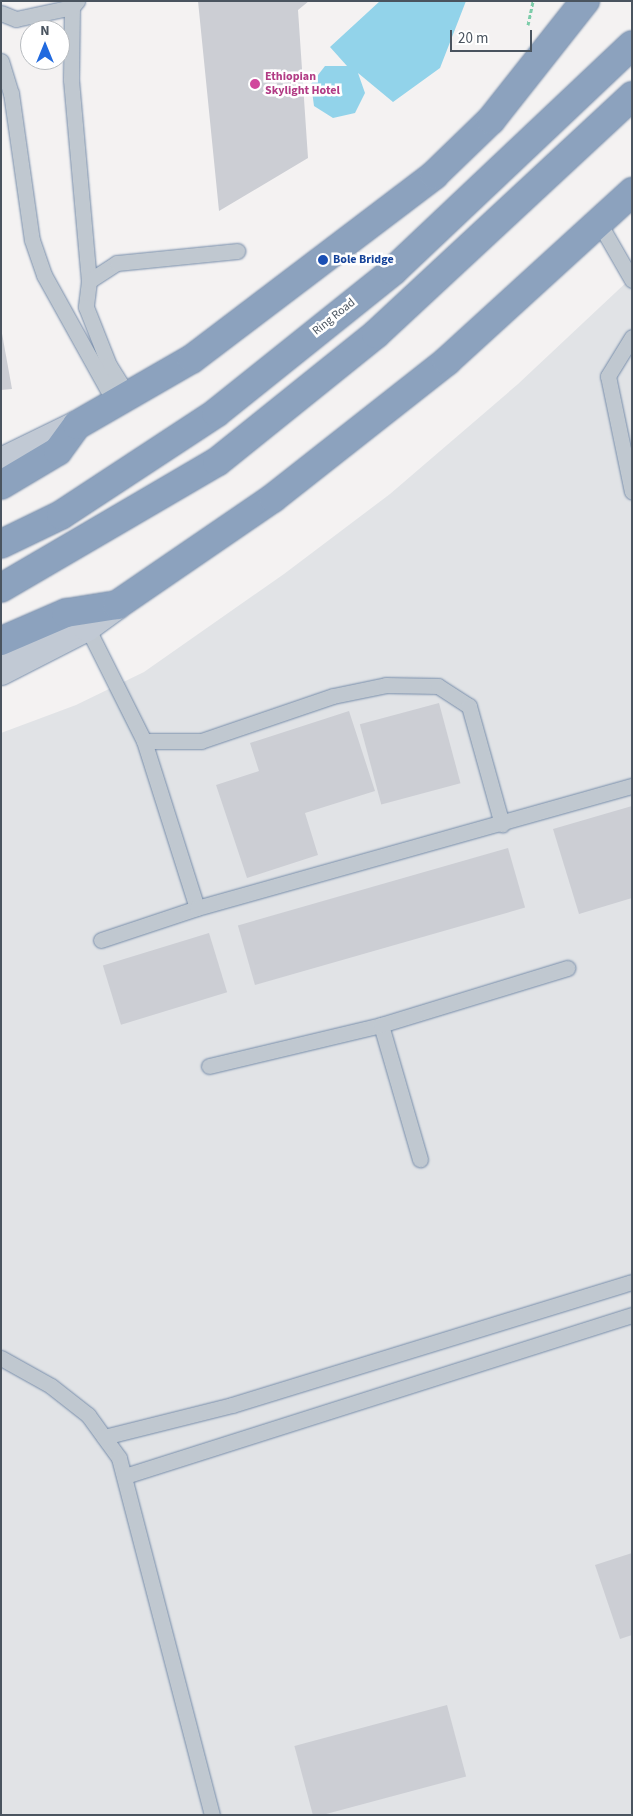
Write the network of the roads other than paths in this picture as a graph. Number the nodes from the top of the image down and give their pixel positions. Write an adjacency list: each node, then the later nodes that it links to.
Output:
1 (585, 1): 4 (highway)
2 (74, 4): 3 (lane); 12 (lane)
3 (1, 13)
4 (568, 14): 14 (highway)
5 (632, 45): 19 (highway, Ring Road)
6 (1, 61): 14 (lane)
7 (632, 96): 20 (highway)
8 (632, 192): 9 (highway)
9 (598, 222): 11 (lane); 21 (highway)
10 (237, 251): 12 (lane)
11 (632, 280)
12 (90, 281): 14 (lane)
13 (632, 337): 18 (lane)
14 (122, 400): 15 (highway)
15 (77, 425): 16 (street); 17 (highway)
16 (1, 462)
17 (1, 485)
18 (632, 492)
19 (1, 544)
20 (1, 588)
21 (117, 605): 22 (street); 23 (highway)
22 (87, 627): 24 (street); 25 (lane)
23 (1, 641)
24 (1, 671)
25 (144, 741): 27 (lane); 28 (lane)
26 (632, 786): 27 (lane)
27 (502, 824): 28 (lane)
28 (197, 908): 29 (lane)
29 (101, 940)
30 (567, 968): 31 (lane)
31 (381, 1026): 32 (lane); 33 (lane)
32 (209, 1066)
33 (420, 1159)
34 (632, 1282): 37 (lane)
35 (632, 1315): 38 (lane)
36 (1, 1358): 37 (lane)
37 (104, 1437): 38 (lane)
38 (124, 1476): 39 (lane)
39 (212, 1815)

